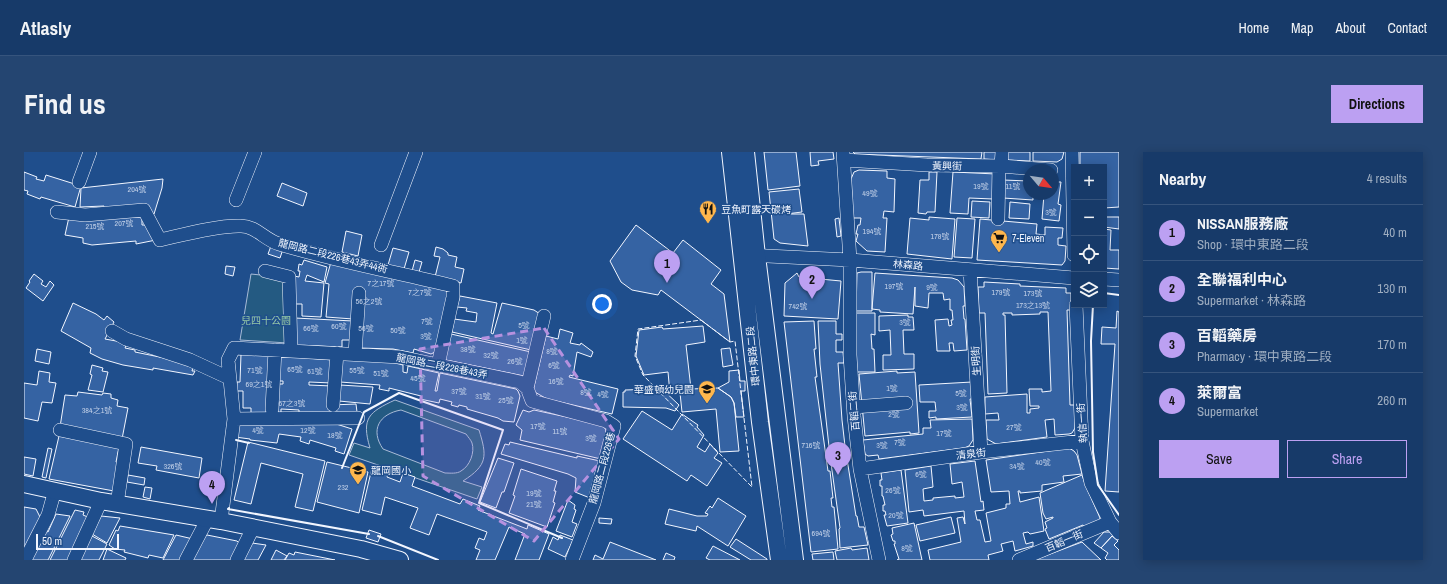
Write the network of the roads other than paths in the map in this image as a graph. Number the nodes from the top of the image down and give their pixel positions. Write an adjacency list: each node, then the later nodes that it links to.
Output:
1 (90, 152): 14 (street)
2 (255, 152): 15 (street)
3 (416, 152): 20 (street)
4 (730, 152): 21 (main road, 環中東路二段)
5 (746, 152): 21 (main road, 環中東路二段)
6 (1002, 152): 10 (street)
7 (1072, 152): 9 (street)
8 (843, 156): 10 (street, 黃興街); 22 (street, 黃興街)
9 (1073, 164)
10 (1000, 166): 11 (street, 黃興街); 18 (street)
11 (1023, 168)
12 (1059, 171): 13 (street, 黃興街)
13 (1071, 172)
14 (79, 182)
15 (236, 200)
16 (1073, 200): 19 (street)
17 (58, 212): 36 (street, 龍岡路二段226巷43弄44衖)
18 (998, 219)
19 (1074, 236)
20 (380, 245)
21 (750, 255): 22 (street, 林森路); 64 (main road, 環中東路二段); 65 (main road, 環中東路二段)
22 (850, 260): 23 (street, 林森路); 41 (street, 百韜二街)
23 (970, 270): 25 (street, 林森路); 47 (street, 生明街)
24 (265, 271): 33 (street)
25 (1071, 278)
26 (1107, 280): 27 (street)
27 (1119, 280)
28 (358, 293): 35 (street)
29 (1076, 308): 46 (street, 執信一街)
30 (544, 316): 38 (street)
31 (112, 331): 37 (street)
32 (275, 350): 33 (street, 龍岡路二段226巷43弄); 37 (street, 龍岡路二段226巷43弄); 42 (street)
33 (291, 351): 34 (street, 龍岡路二段226巷43弄)
34 (337, 353): 35 (street, 龍岡路二段226巷43弄); 40 (street)
35 (355, 354): 36 (street, 龍岡路二段226巷43弄)
36 (438, 365): 38 (street, 龍岡路二段226巷43弄)
37 (229, 378): 44 (street)
38 (527, 388): 63 (street, 龍岡路二段226巷)
39 (906, 403): 41 (street)
40 (333, 405)
41 (854, 407): 48 (street, 百韜二街)
42 (272, 409)
43 (358, 418): 44 (street)
44 (234, 419): 53 (street)
45 (60, 430): 52 (street)
46 (1082, 441): 47 (street, 清泉街); 54 (street, 執信一街)
47 (982, 452): 48 (street, 清泉街)
48 (860, 469): 66 (street, 百韜二街)
49 (24, 484): 50 (main road)
50 (55, 490): 51 (main road); 58 (street)
51 (101, 501): 52 (main road); 59 (street)
52 (117, 504): 53 (main road)
53 (214, 520): 55 (main road); 60 (street)
54 (1110, 522): 56 (street, 執信一街); 67 (street, 百韜一街)
55 (253, 528): 57 (main road); 61 (street)
56 (1119, 532)
57 (359, 555): 62 (main road)
58 (25, 560)
59 (74, 560)
60 (186, 560)
61 (237, 560)
62 (400, 560)
63 (572, 560)
64 (779, 560)
65 (795, 560)
66 (879, 560)
67 (1019, 560)

